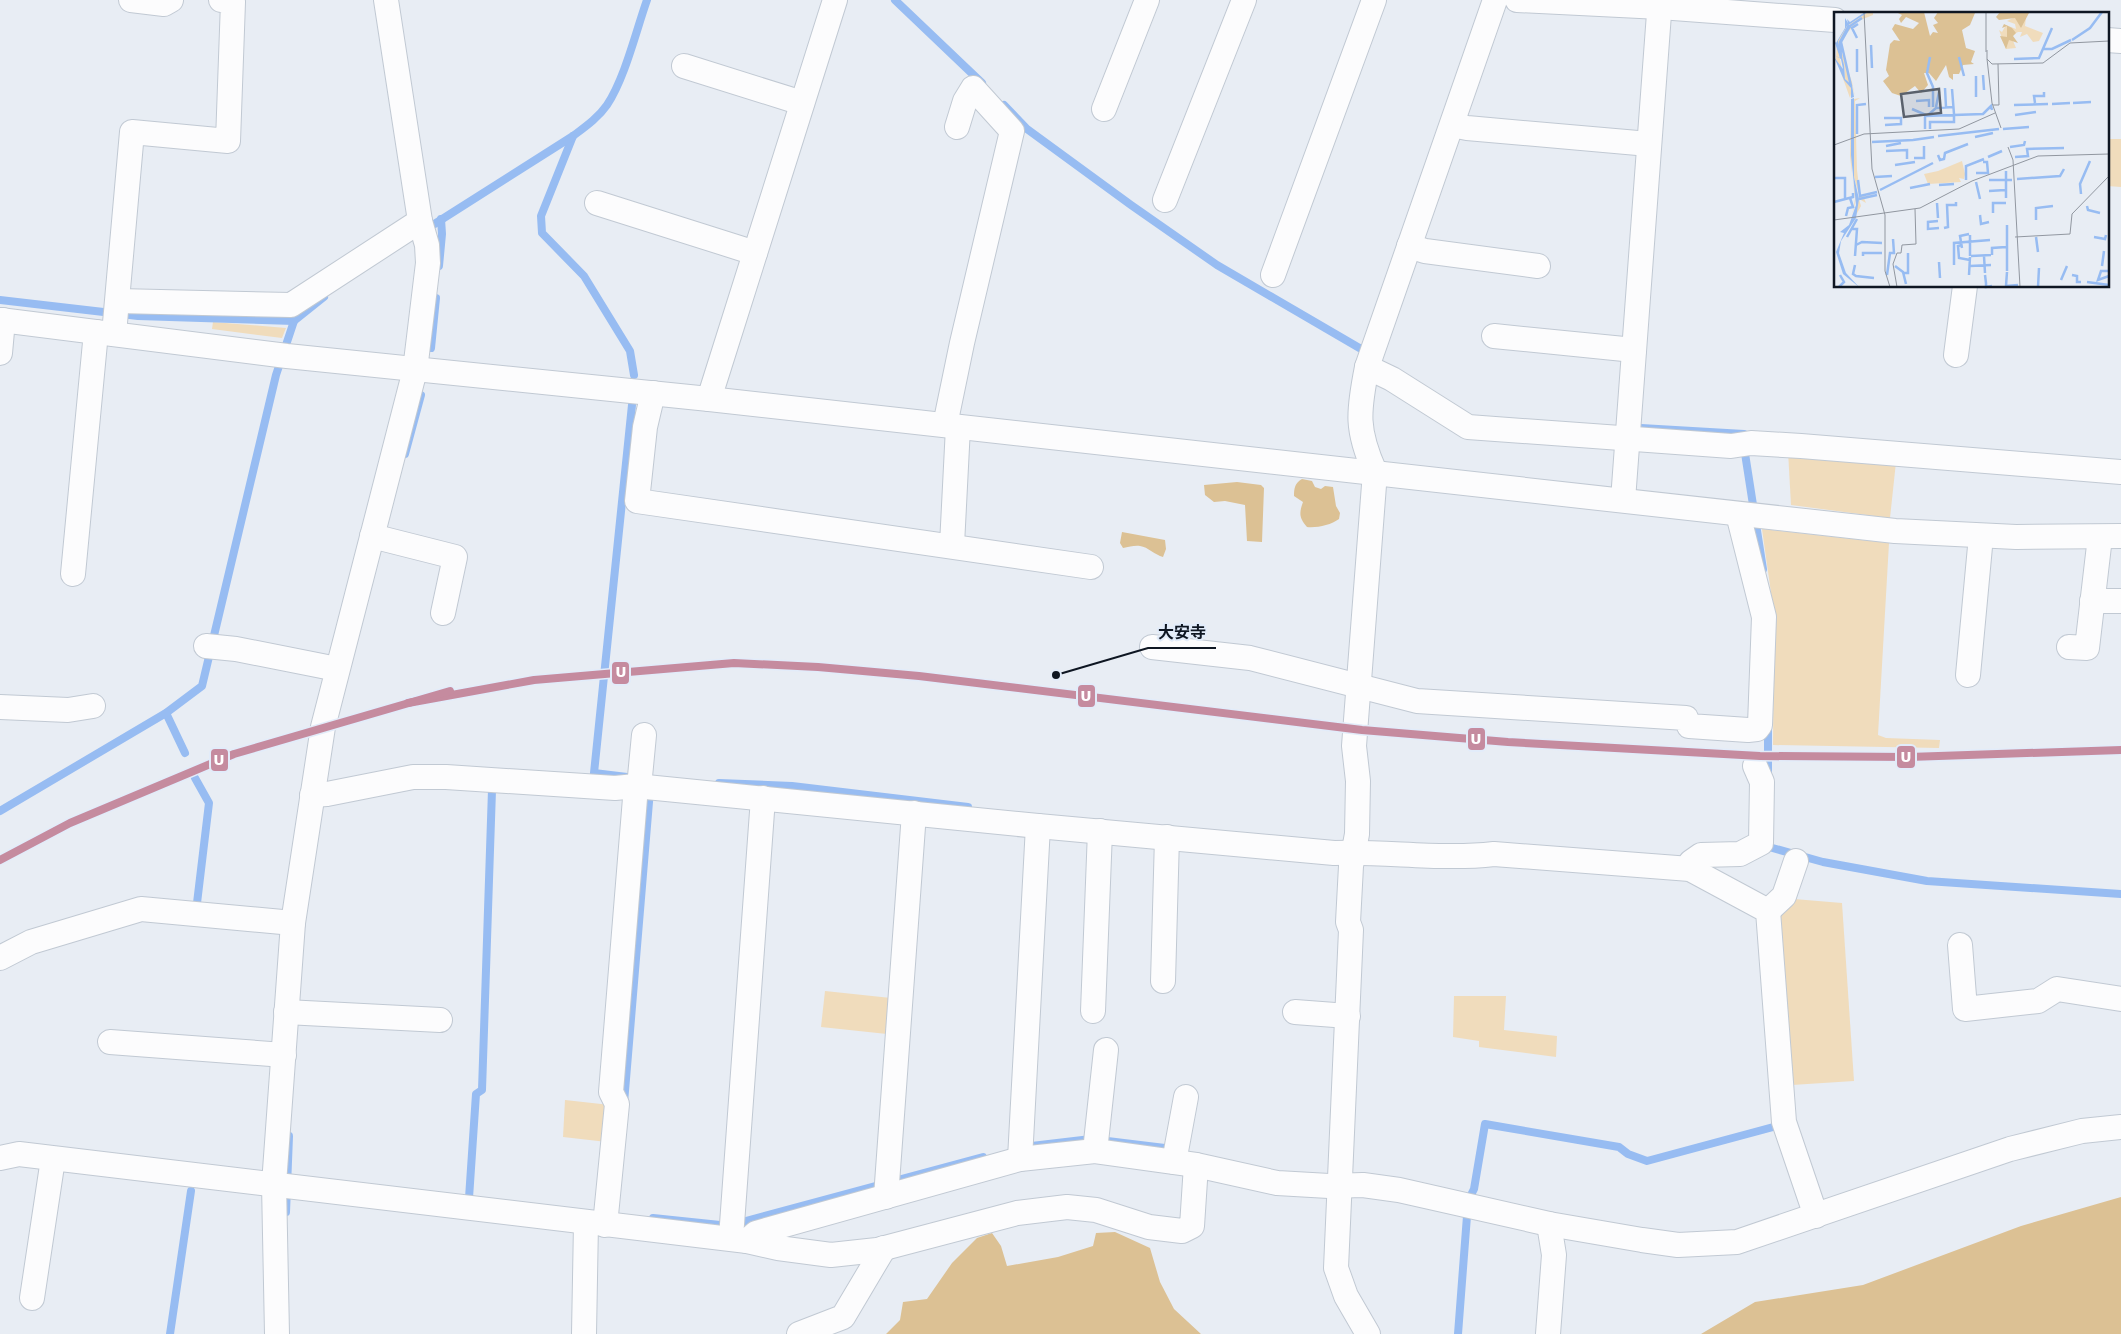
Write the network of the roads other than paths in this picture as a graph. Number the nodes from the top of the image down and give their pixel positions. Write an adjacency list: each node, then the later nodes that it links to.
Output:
1 (131, 0): 2 (street)
2 (171, 0)
3 (221, 0): 30 (street)
4 (386, 0): 23 (street)
5 (835, 0): 16 (street)
6 (1147, 0): 17 (street)
7 (1244, 0): 21 (street)
8 (1374, 0): 27 (street)
9 (1495, 0): 18 (street)
10 (1517, 0): 11 (street)
11 (1660, 4): 12 (street); 20 (street)
12 (1834, 20)
13 (2108, 40): 14 (street)
14 (2121, 41)
15 (684, 66): 16 (street)
16 (802, 103): 25 (street)
17 (1104, 109)
18 (1452, 125): 20 (street); 24 (street)
19 (958, 127): 39 (street)
20 (1649, 144): 32 (street)
21 (1165, 200)
22 (596, 203): 25 (street)
23 (423, 231): 30 (street); 36 (street)
24 (1409, 246): 26 (street); 35 (street)
25 (755, 253): 38 (street)
26 (1538, 266)
27 (1273, 275)
28 (1965, 288): 34 (street)
29 (2, 320): 30 (street); 33 (street)
30 (112, 320): 36 (street); 50 (street)
31 (1494, 336): 32 (street)
32 (1634, 350): 40 (street)
33 (0, 353)
34 (1956, 355)
35 (1372, 364): 40 (street); 41 (street)
36 (415, 370): 37 (street); 47 (street)
37 (653, 393): 38 (street); 48 (street)
38 (709, 399): 39 (street)
39 (952, 426): 41 (street); 48 (street)
40 (1628, 437): 42 (street); 43 (street)
41 (1375, 472): 43 (street); 59 (street)
42 (2121, 472)
43 (1623, 500): 44 (street)
44 (1749, 515): 45 (street); 59 (street)
45 (1980, 536): 46 (street); 58 (street)
46 (2111, 537): 51 (street)
47 (380, 538): 53 (street); 57 (street)
48 (952, 545): 49 (street)
49 (1091, 567)
50 (73, 574)
51 (2092, 601): 52 (street); 56 (street)
52 (2121, 601)
53 (443, 613)
54 (210, 647): 57 (street)
55 (1152, 647): 59 (street)
56 (2069, 647)
57 (337, 669): 65 (street)
58 (1968, 675)
59 (1366, 688): 71 (street)
60 (92, 706): 61 (street)
61 (0, 707)
62 (644, 735): 64 (street)
63 (1754, 766): 73 (street)
64 (643, 784): 65 (street); 66 (street); 99 (street)
65 (319, 794): 75 (street)
66 (763, 798): 67 (street); 101 (street)
67 (914, 813): 68 (street); 97 (street)
68 (1038, 826): 69 (street); 91 (street)
69 (1100, 832): 70 (street); 80 (street)
70 (1168, 837): 71 (street); 78 (street)
71 (1354, 852): 73 (street); 83 (street)
72 (1796, 861): 74 (street)
73 (1690, 869): 74 (street)
74 (1768, 911): 98 (street)
75 (293, 923): 77 (street); 82 (street)
76 (1960, 945): 79 (street)
77 (0, 958)
78 (1163, 981)
79 (2121, 999)
80 (1094, 1011)
81 (1295, 1012): 83 (street)
82 (292, 1013): 84 (street); 87 (street)
83 (1348, 1016): 96 (street)
84 (440, 1020)
85 (110, 1042): 87 (street)
86 (1106, 1050): 90 (street)
87 (284, 1055): 95 (street)
88 (1186, 1097): 92 (street)
89 (2121, 1127): 98 (street)
90 (1096, 1144): 91 (street); 92 (street)
91 (1020, 1152): 97 (street)
92 (1180, 1156): 96 (street); 102 (street)
93 (0, 1158): 94 (street)
94 (53, 1159): 95 (street); 103 (street)
95 (283, 1186): 99 (street); 104 (street)
96 (1341, 1186): 100 (street); 107 (street)
97 (887, 1187): 101 (street)
98 (1816, 1216): 100 (street)
99 (601, 1219): 101 (street); 105 (street)
100 (1549, 1224): 108 (street)
101 (735, 1232): 102 (street)
102 (884, 1248): 106 (street)
103 (32, 1298)
104 (277, 1334)
105 (584, 1334)
106 (799, 1334)
107 (1368, 1334)
108 (1548, 1334)

